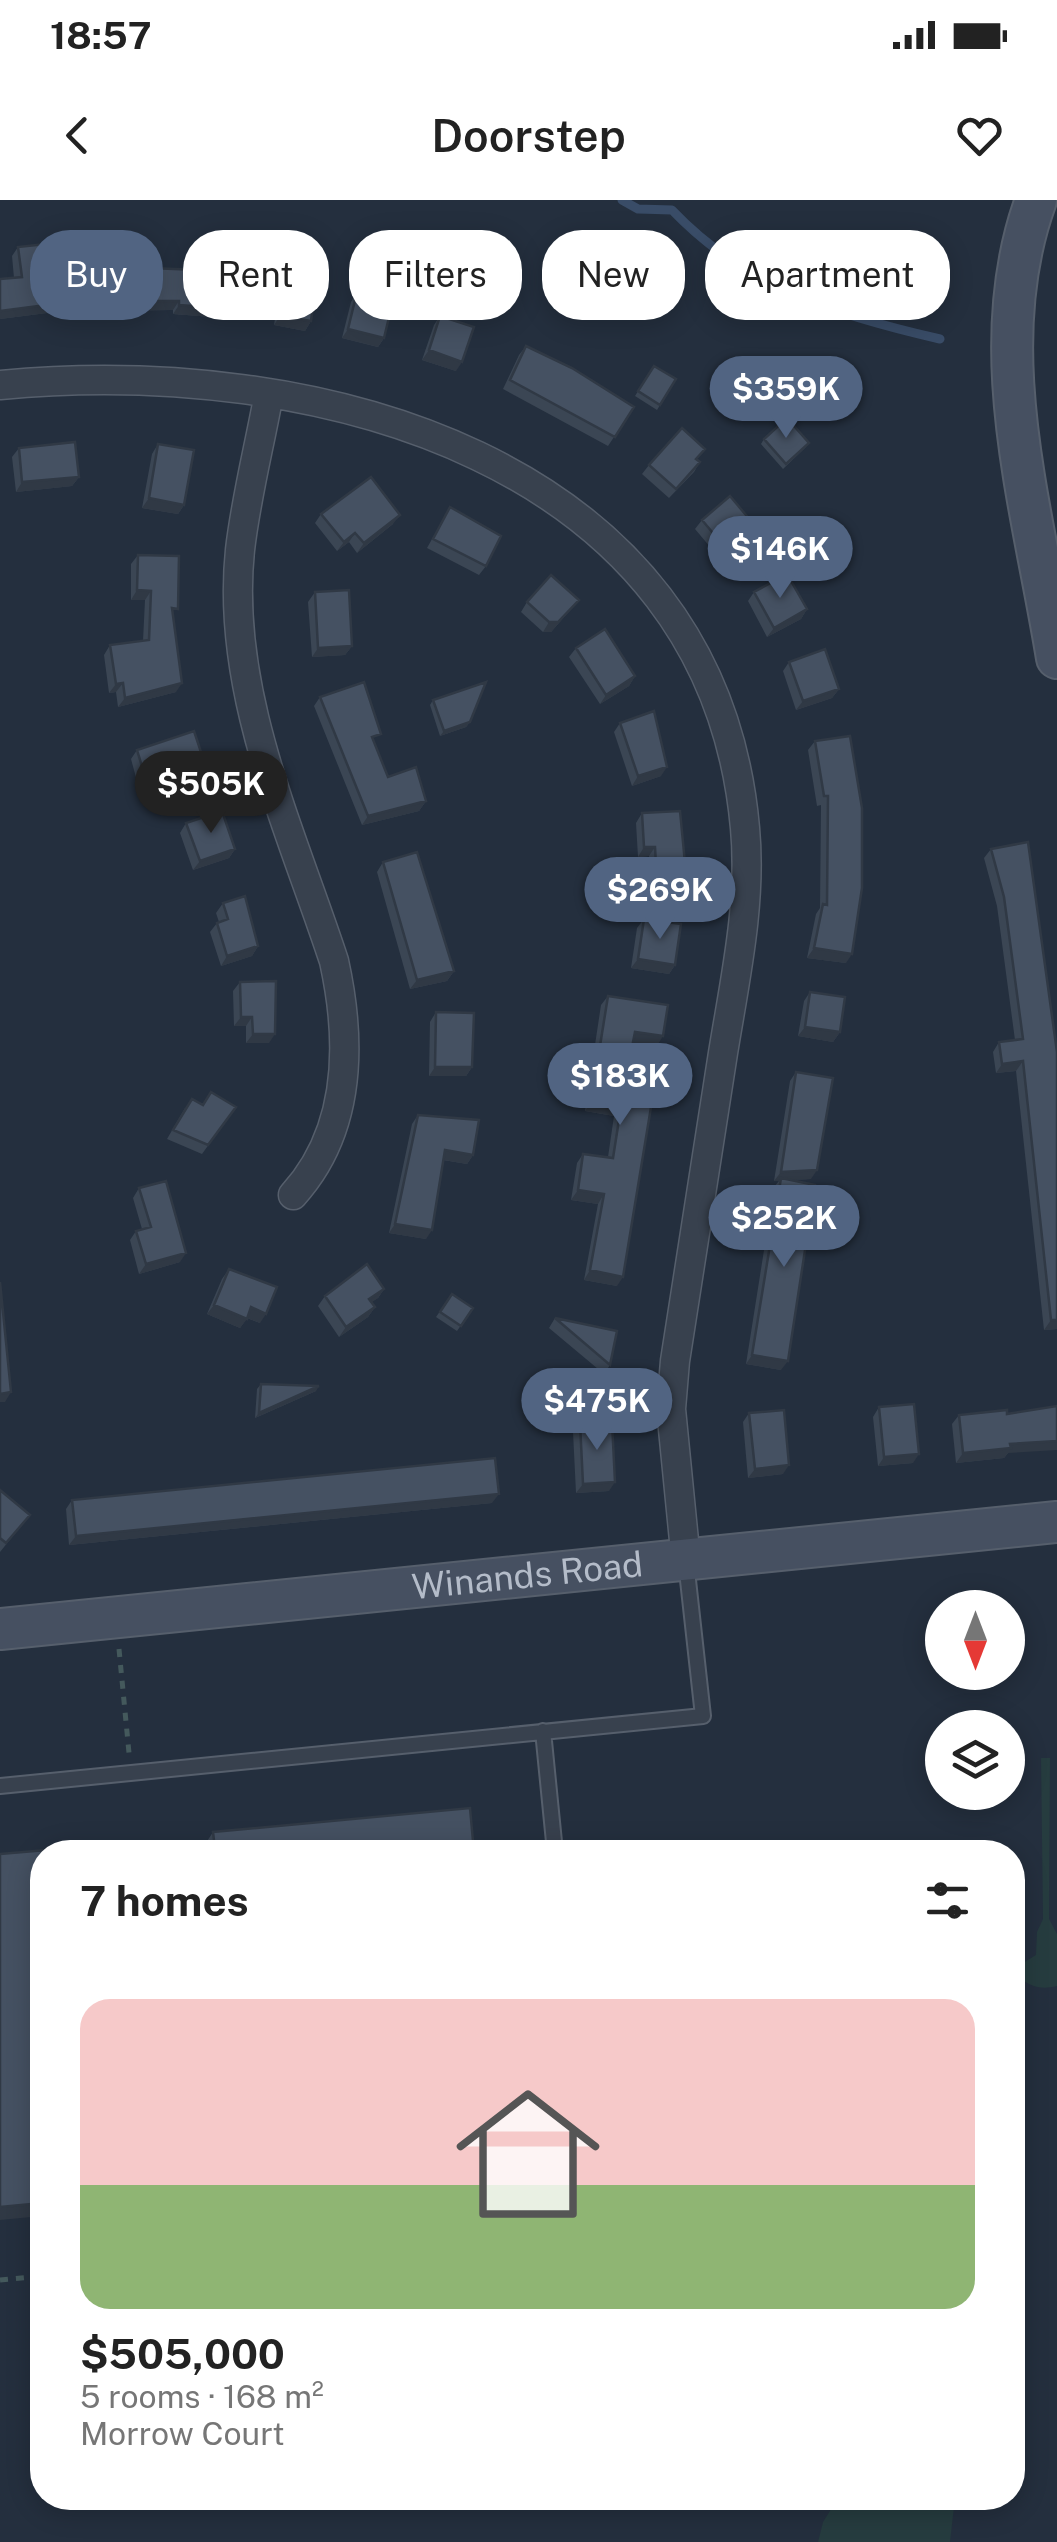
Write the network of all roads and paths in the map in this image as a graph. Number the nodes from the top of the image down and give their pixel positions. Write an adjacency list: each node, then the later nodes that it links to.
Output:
1 (1036, 200): 4 (street)
2 (0, 386): 3 (street)
3 (269, 392): 6 (street); 8 (street)
4 (1051, 580): 5 (street)
5 (1057, 658)
6 (293, 1196)
7 (1057, 1522): 8 (street, Winands Road)
8 (686, 1561): 9 (street, Winands Road); 11 (lane)
9 (116, 1616): 10 (street, Winands Road); 12 (path)
10 (0, 1629)
11 (542, 1732): 12 (lane); 14 (lane)
12 (131, 1774): 13 (lane)
13 (0, 1786)
14 (554, 1840)
15 (30, 2277): 16 (path)
16 (0, 2280)

